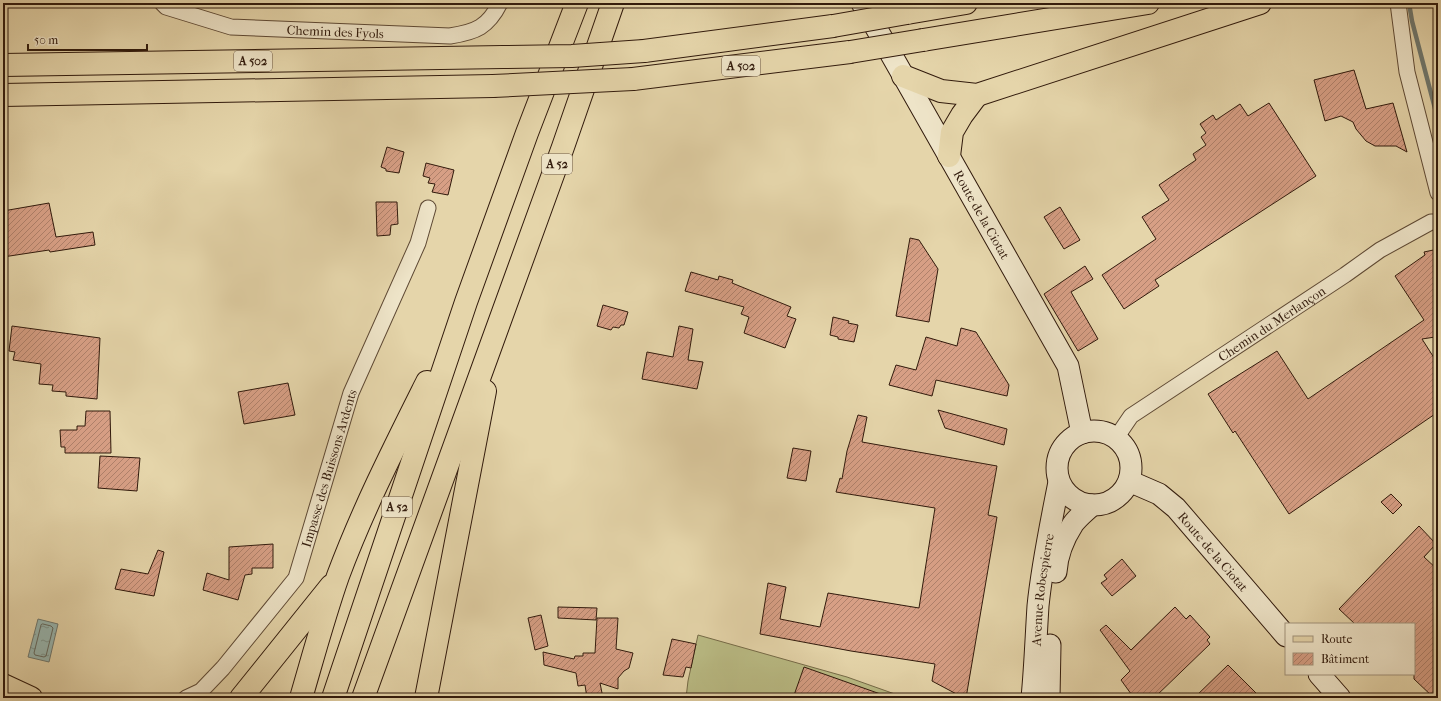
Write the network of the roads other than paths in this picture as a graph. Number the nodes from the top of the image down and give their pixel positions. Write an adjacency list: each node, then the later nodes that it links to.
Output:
1 (162, 3): 2 (street, Chemin des Fyols)
2 (500, 3)
3 (577, 3): 18 (main road, A 52)
4 (613, 3): 19 (main road, A 52)
5 (862, 3): 11 (main road, Route de la Ciotat)
6 (966, 3): 10 (main road, A 502, bridge)
7 (1148, 3): 12 (main road, A 502, bridge)
8 (1260, 3): 13 (main road)
9 (1398, 3): 15 (street)
10 (3, 65)
11 (903, 76): 13 (main road); 14 (main road, Route de la Ciotat)
12 (3, 95)
13 (977, 95): 14 (main road)
14 (949, 156): 20 (main road, Route de la Ciotat)
15 (1438, 192)
16 (428, 208): 30 (street, Impasse des Buissons Ardents)
17 (1438, 222): 21 (street, Chemin du Merlançon)
18 (462, 315): 25 (main road); 33 (main road, A 52)
19 (499, 323): 34 (main road, A 52); 35 (main road)
20 (1082, 433): 21 (main road); 23 (main road)
21 (1116, 438): 22 (main road)
22 (1129, 481): 24 (main road); 26 (main road, Route de la Ciotat)
23 (1059, 482): 24 (main road); 36 (main road, Avenue Robespierre)
24 (1092, 506): 37 (main road, Avenue Robespierre)
25 (338, 578): 31 (main road); 32 (main road)
26 (1285, 635)
27 (1320, 675): 38 (main road)
28 (3, 685): 29 (main road)
29 (31, 698)
30 (186, 698)
31 (242, 698)
32 (301, 698)
33 (333, 698)
34 (363, 698)
35 (426, 698)
36 (1032, 698)
37 (1049, 698)
38 (1340, 698)

